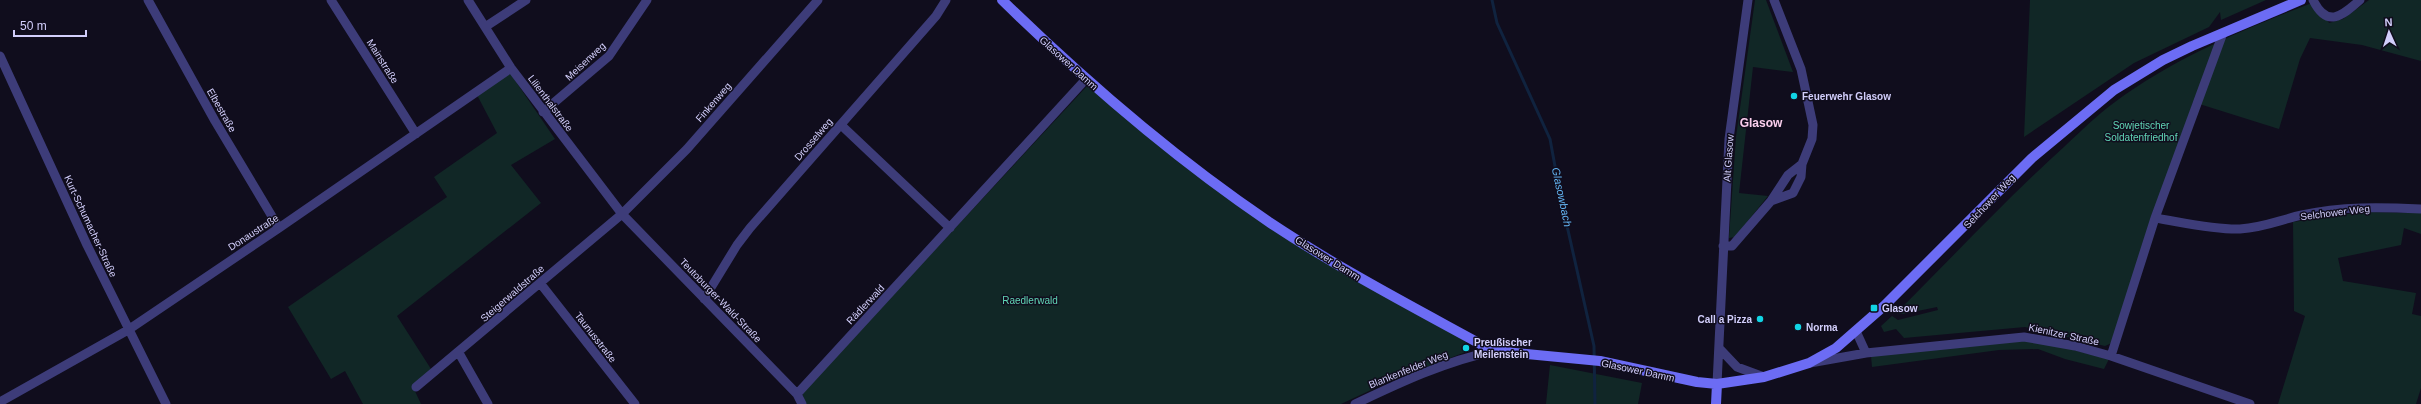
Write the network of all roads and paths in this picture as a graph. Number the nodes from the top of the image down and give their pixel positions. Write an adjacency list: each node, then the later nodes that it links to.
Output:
1 (148, 0): 27 (street, Elbestraße)
2 (331, 0): 21 (street, Mainstraße)
3 (468, 0): 14 (street, Lilienthalstraße)
4 (526, 0): 14 (street)
5 (647, 0): 19 (street, Meisenweg)
6 (818, 0): 25 (street, Finkenweg)
7 (946, 0): 20 (street, Drosselweg)
8 (1002, 0): 18 (street, Glasower Damm)
9 (1748, 0): 29 (street, Alt Glasow)
10 (1774, 0): 22 (street)
11 (2301, 0): 15 (street, Selchower Weg)
12 (2313, 0): 13 (street)
13 (2360, 0)
14 (485, 27): 17 (street, Lilienthalstraße)
15 (2223, 33): 26 (street); 33 (street, Selchower Weg)
16 (0, 56): 32 (street, Kurt-Schumacher-Straße)
17 (511, 68): 19 (street, Lilienthalstraße); 21 (street, Donaustraße)
18 (1086, 79): 28 (street, Rädlerwald); 35 (street, Glasower Damm)
19 (544, 112): 25 (street, Lilienthalstraße)
20 (841, 125): 28 (street); 31 (street, Drosselweg)
21 (416, 134): 27 (street, Donaustraße)
22 (1802, 164): 23 (street); 23 (street)
23 (1771, 201): 29 (street)
24 (2421, 209): 26 (street, Selchower Weg)
25 (622, 214): 30 (street, Steigerwaldstraße); 31 (street, Teutoburger-Wald-Straße)
26 (2155, 218): 38 (street)
27 (279, 228): 32 (street, Donaustraße)
28 (950, 228): 43 (street, Rädlerwald)
29 (1723, 246): 34 (street, Alt Glasow)
30 (540, 283): 36 (street, Steigerwaldstraße); 47 (street, Taunusstraße)
31 (704, 299): 43 (street, Teutoburger-Wald-Straße)
32 (128, 330): 44 (street, Donaustraße); 45 (street, Kurt-Schumacher-Straße)
33 (1856, 331): 37 (street); 39 (street, Selchower Weg)
34 (1718, 348): 40 (street); 41 (street, Alt Glasow)
35 (1494, 351): 41 (street, Glasower Damm); 49 (street, Blankenfelder Weg)
36 (459, 352): 42 (street, Steigerwaldstraße); 46 (street)
37 (1866, 352): 38 (street, Kienitzer Straße); 39 (street, Kienitzer Straße)
38 (2111, 356): 51 (street, Kienitzer Straße)
39 (1809, 363): 40 (street, Selchower Weg)
40 (1764, 377): 41 (street, Selchower Weg)
41 (1717, 384): 50 (street, Alt Glasow)
42 (416, 388)
43 (797, 394): 48 (street, Teutoburger-Wald-Straße)
44 (0, 402)
45 (166, 404)
46 (488, 404)
47 (635, 404)
48 (802, 404)
49 (1355, 404)
50 (1716, 404)
51 (2250, 404)

